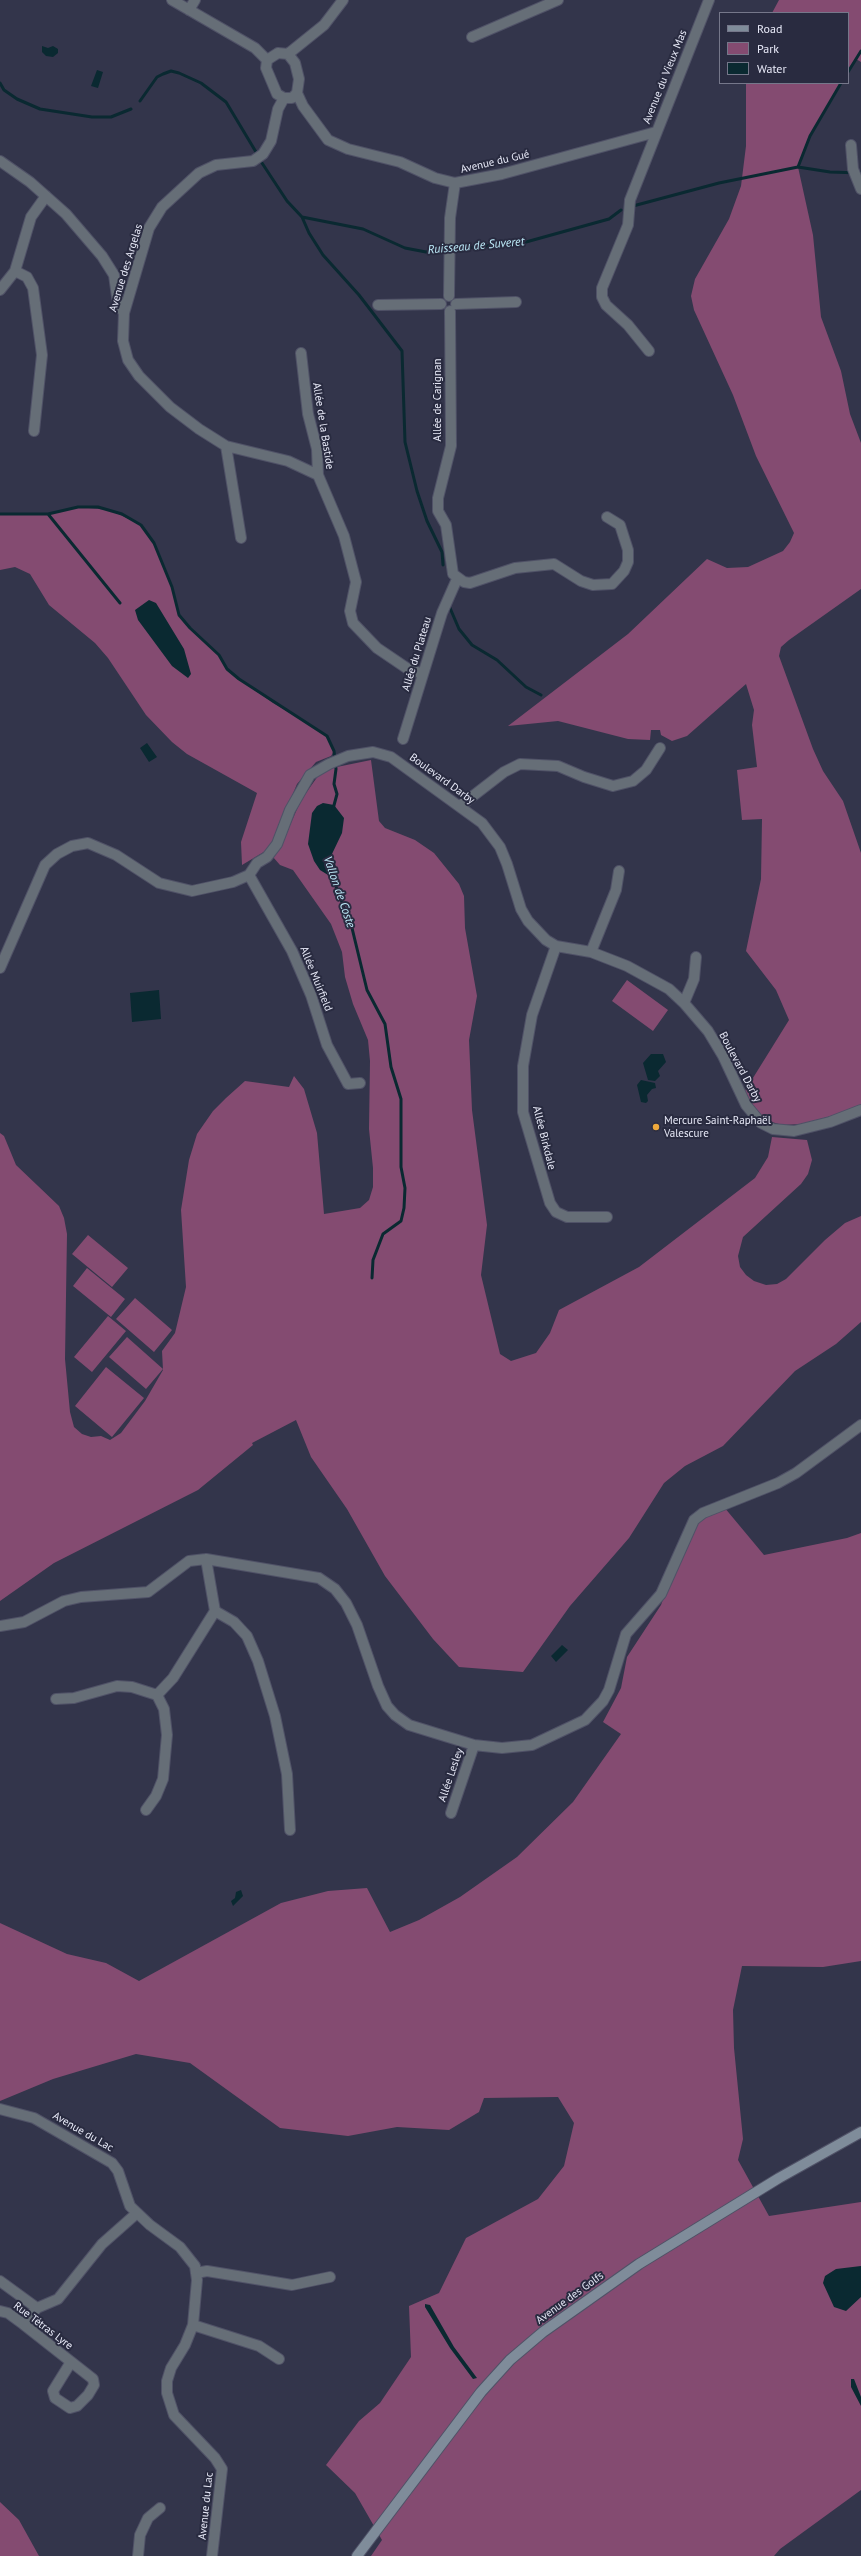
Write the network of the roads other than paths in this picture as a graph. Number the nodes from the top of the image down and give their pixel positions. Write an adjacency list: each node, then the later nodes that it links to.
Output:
1 (172, 0): 6 (street)
2 (195, 0): 6 (street)
3 (343, 0): 8 (street)
4 (558, 0): 7 (street)
5 (709, 0): 12 (street, Avenue du Vieux Mas)
6 (189, 10): 9 (street)
7 (472, 37)
8 (288, 54): 9 (street); 10 (street)
9 (267, 60): 11 (street)
10 (297, 93): 11 (street); 15 (street, Avenue du Gué)
11 (284, 98): 23 (street, Avenue des Argelas)
12 (656, 132): 15 (street, Avenue du Gué); 24 (street, Avenue du Vieux Mas)
13 (852, 145): 16 (street)
14 (0, 161): 17 (street)
15 (455, 183): 22 (street, Allée de Carignan)
16 (861, 189)
17 (46, 196): 18 (street); 23 (street)
18 (15, 271): 19 (street); 26 (street)
19 (0, 290)
20 (516, 302): 22 (street)
21 (378, 304): 22 (street)
22 (452, 304): 31 (street, Allée de Carignan)
23 (124, 313): 27 (street, Avenue des Argelas)
24 (649, 351)
25 (301, 353): 28 (street, Allée de la Bastide)
26 (34, 431)
27 (226, 446): 28 (street, Avenue des Argelas); 30 (street)
28 (318, 475): 32 (street, Allée de la Bastide)
29 (607, 517): 31 (street)
30 (241, 538)
31 (457, 578): 32 (street, Allée du Plateau)
32 (423, 674): 33 (street, Allée du Plateau)
33 (402, 739)
34 (660, 748): 35 (street)
35 (460, 806): 37 (street, Boulevard Darby); 38 (street, Boulevard Darby)
36 (618, 871): 39 (street)
37 (249, 875): 41 (street, Boulevard Darby); 43 (street, Allée Muirfield)
38 (556, 946): 39 (street, Boulevard Darby); 45 (street, Allée Birkdale)
39 (591, 952): 42 (street, Boulevard Darby)
40 (696, 957): 42 (street)
41 (0, 968)
42 (684, 1002): 44 (street, Boulevard Darby)
43 (360, 1083)
44 (861, 1110)
45 (607, 1217)
46 (861, 1425): 52 (street)
47 (206, 1559): 48 (street); 49 (street); 52 (street)
48 (215, 1611): 50 (street); 55 (street)
49 (0, 1626)
50 (157, 1695): 51 (street); 53 (street)
51 (56, 1699)
52 (474, 1745): 54 (street, Allée Lesley)
53 (146, 1810)
54 (451, 1813)
55 (290, 1830)
56 (0, 2109): 58 (street, Avenue du Lac)
57 (861, 2132): 71 (main road, Avenue des Golfs)
58 (137, 2213): 59 (street, Avenue du Lac); 62 (street)
59 (196, 2273): 60 (street); 65 (street, Avenue du Lac)
60 (330, 2277)
61 (0, 2281): 62 (street)
62 (37, 2308): 64 (street)
63 (0, 2311): 64 (street, Rue Tétras Lyre)
64 (23, 2324): 67 (street, Rue Tétras Lyre)
65 (193, 2325): 66 (street); 70 (street, Avenue du Lac)
66 (279, 2359)
67 (71, 2362): 67 (street, Rue Tétras Lyre)
68 (160, 2508): 69 (street)
69 (138, 2556)
70 (212, 2556)
71 (357, 2556)

